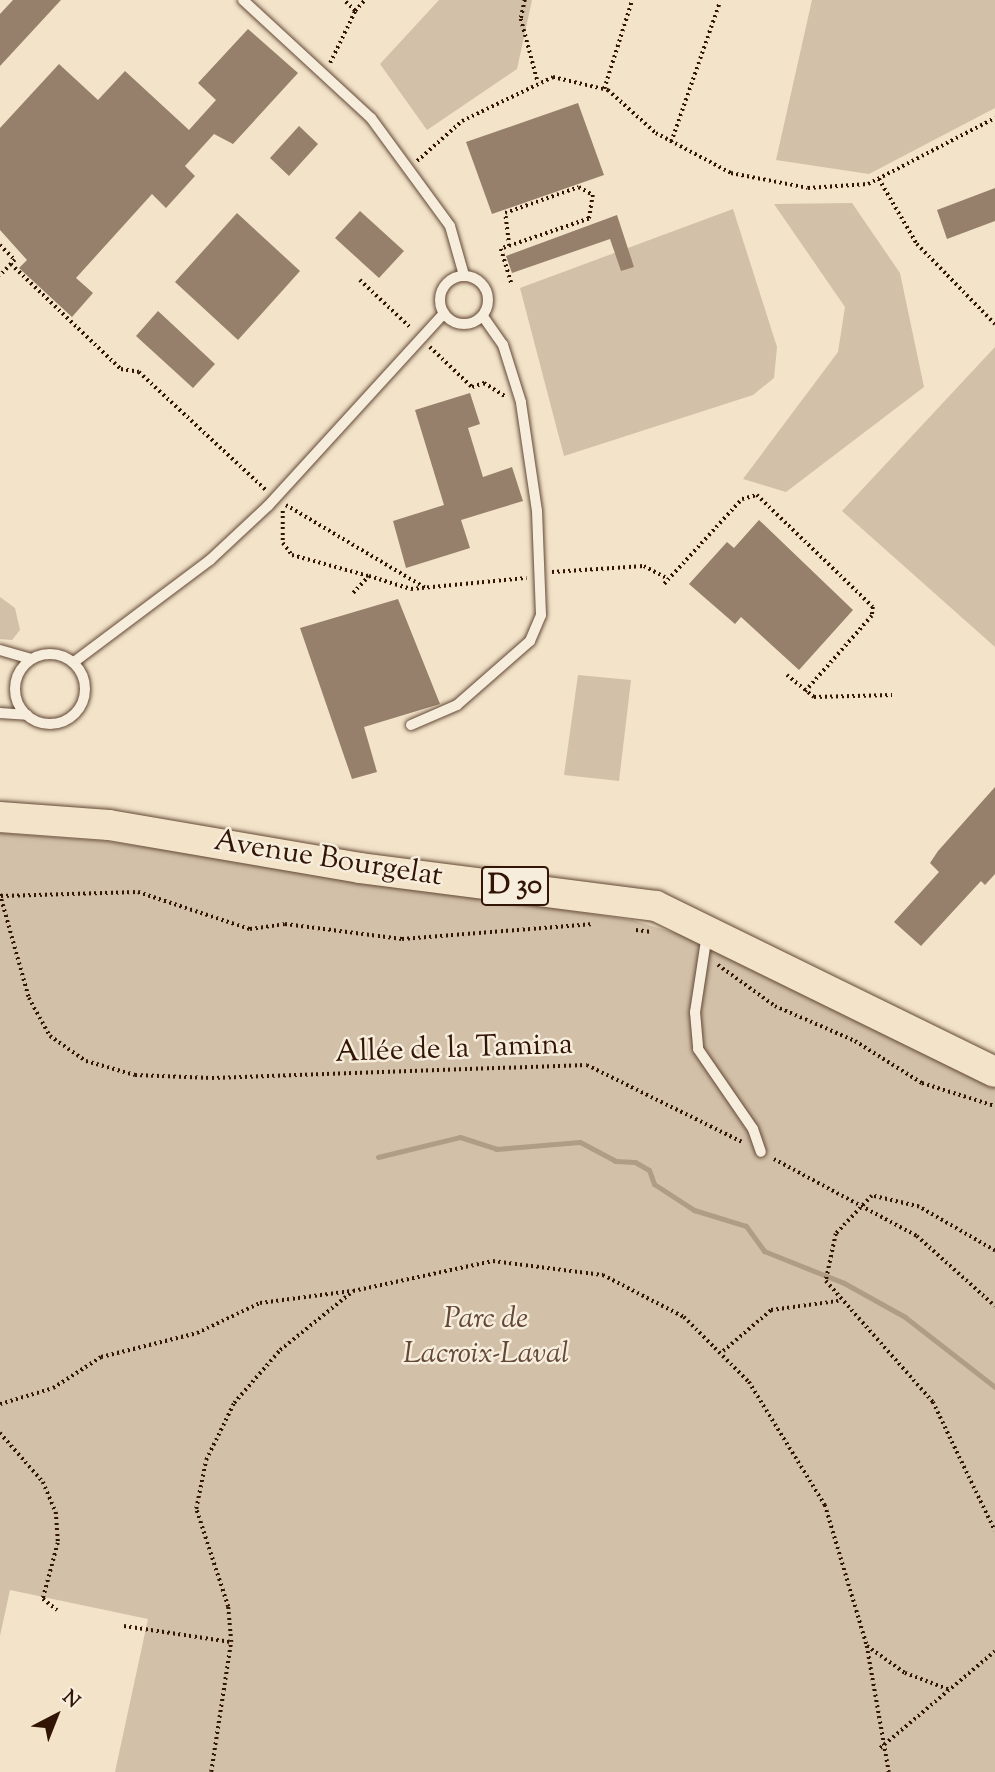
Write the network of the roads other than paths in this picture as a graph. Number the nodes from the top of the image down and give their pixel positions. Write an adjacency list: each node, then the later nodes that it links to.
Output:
1 (243, 0): 2 (lane)
2 (464, 275): 3 (lane); 4 (lane)
3 (444, 313): 4 (lane); 7 (lane)
4 (483, 316): 10 (lane)
5 (0, 650): 6 (lane)
6 (31, 659): 7 (lane); 9 (lane)
7 (74, 662): 9 (lane)
8 (0, 713): 9 (lane)
9 (26, 715)
10 (411, 725)
11 (0, 817): 12 (main road, Avenue Bourgelat / D 30)
12 (706, 940): 13 (main road, Avenue Bourgelat / D 30); 14 (lane)
13 (995, 1072)
14 (761, 1152)

